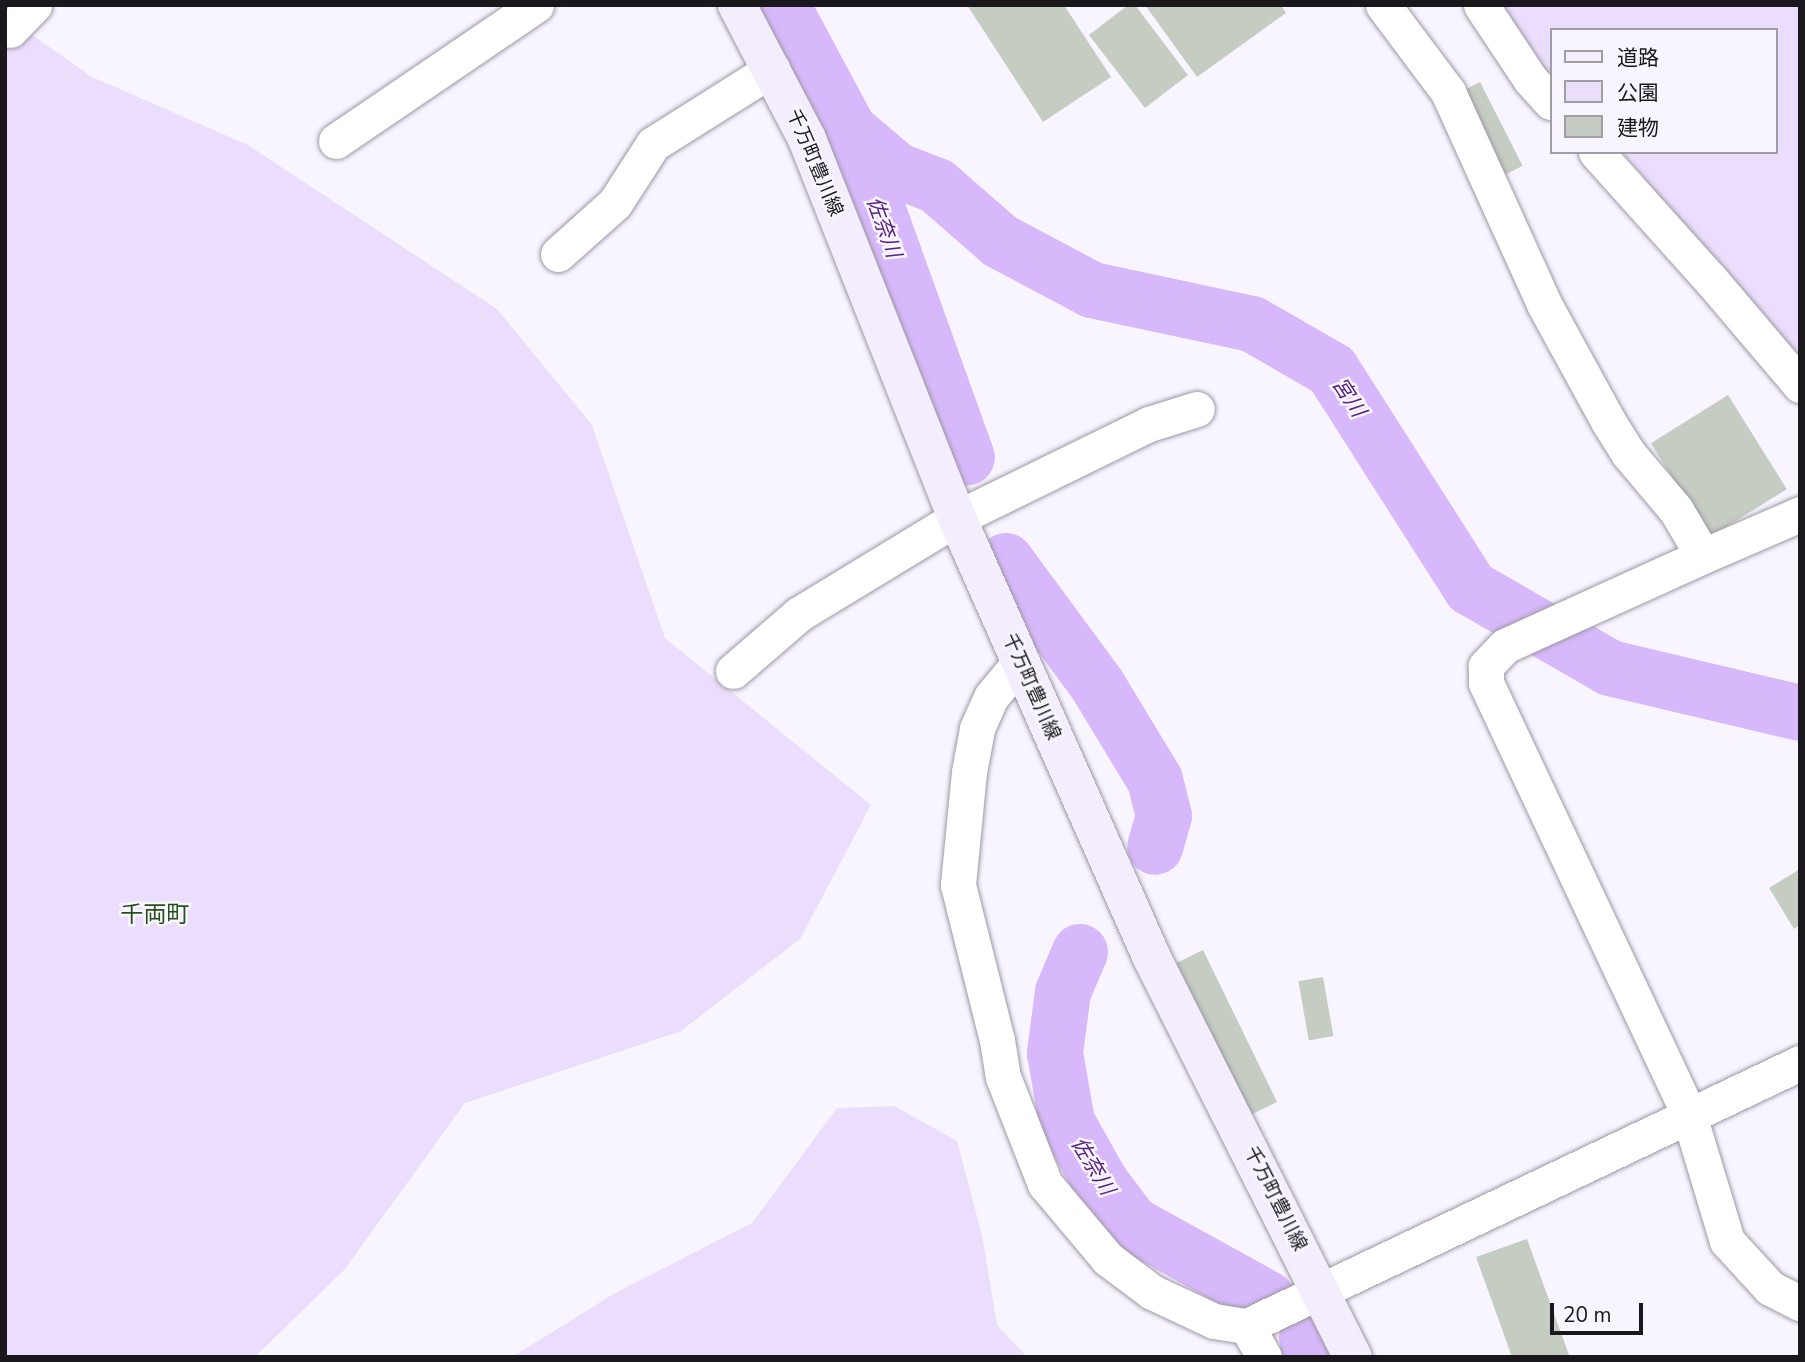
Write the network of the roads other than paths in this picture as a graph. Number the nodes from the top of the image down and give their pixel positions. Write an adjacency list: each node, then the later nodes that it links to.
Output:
1 (34, 5): 6 (street)
2 (536, 5): 9 (street)
3 (737, 5): 7 (main road, 千万町豊川線)
4 (1384, 5): 16 (street)
5 (1481, 5): 8 (street)
6 (10, 30)
7 (772, 69): 11 (street); 15 (main road, 千万町豊川線)
8 (1549, 100)
9 (336, 141)
10 (1598, 154): 12 (street)
11 (558, 254)
12 (1800, 385)
13 (1197, 410): 15 (street)
14 (1800, 514): 16 (street)
15 (957, 518): 17 (main road, 千万町豊川線); 18 (street)
16 (1703, 556): 20 (street)
17 (1020, 662): 21 (main road, 千万町豊川線); 23 (street)
18 (733, 671)
19 (1800, 1063): 20 (street)
20 (1689, 1115): 21 (street); 22 (street)
21 (1323, 1292): 23 (street); 25 (main road, 千万町豊川線)
22 (1800, 1303)
23 (1247, 1326): 24 (street)
24 (1264, 1357)
25 (1353, 1357)

